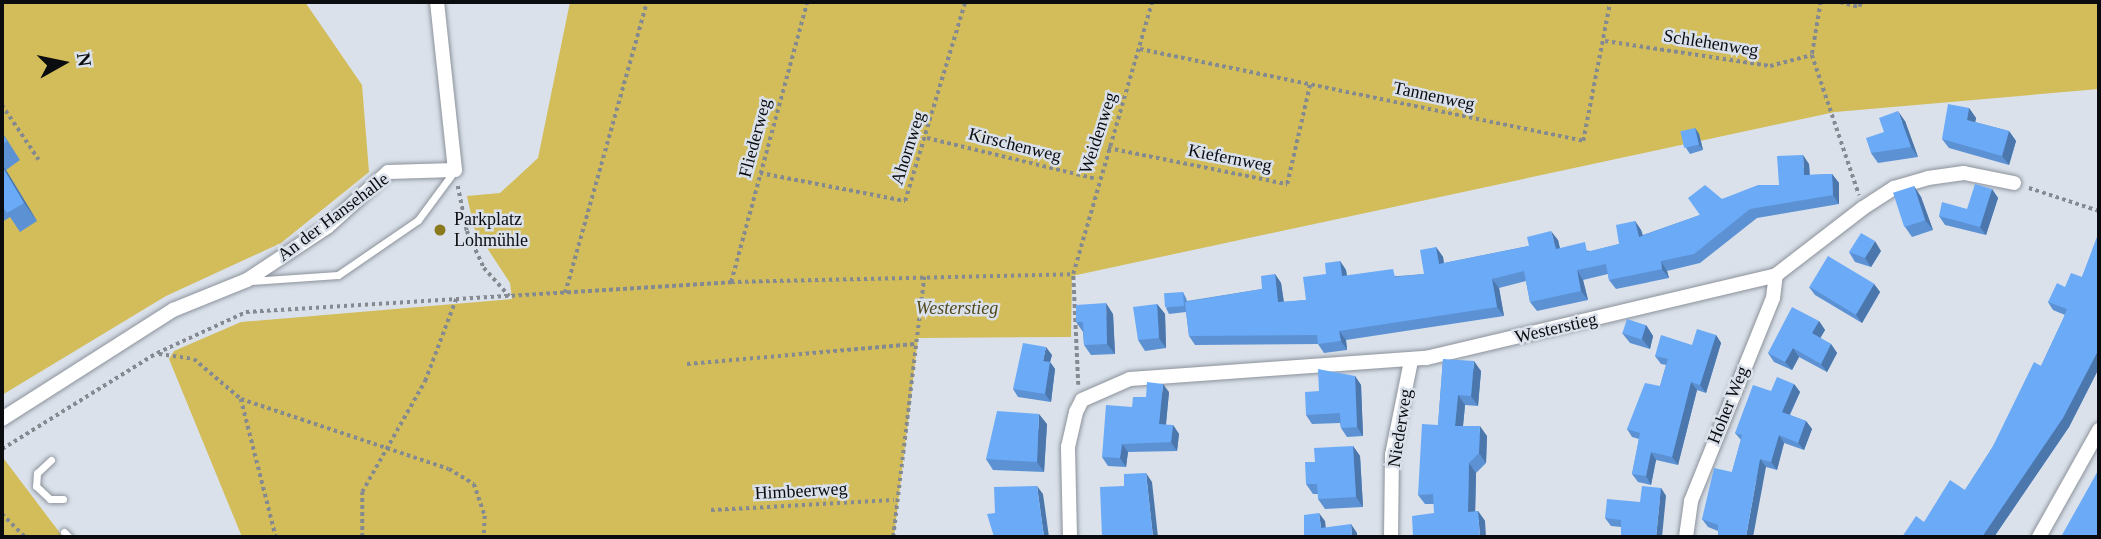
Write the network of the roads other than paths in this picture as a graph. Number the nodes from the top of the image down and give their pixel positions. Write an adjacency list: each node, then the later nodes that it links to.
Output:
1 (437, 2): 2 (street)
2 (455, 170): 5 (street, An der Hansehalle); 5 (lane)
3 (2014, 183): 4 (street, Westerstieg)
4 (1776, 275): 6 (street, Westerstieg); 13 (street, Hoher Weg)
5 (247, 280): 7 (street, An der Hansehalle)
6 (1411, 361): 11 (street, Westerstieg); 12 (street, Niederweg)
7 (2, 419)
8 (2099, 430): 14 (street)
9 (51, 460): 10 (lane)
10 (63, 499)
11 (1070, 537)
12 (1391, 537)
13 (1686, 537)
14 (2039, 537)

